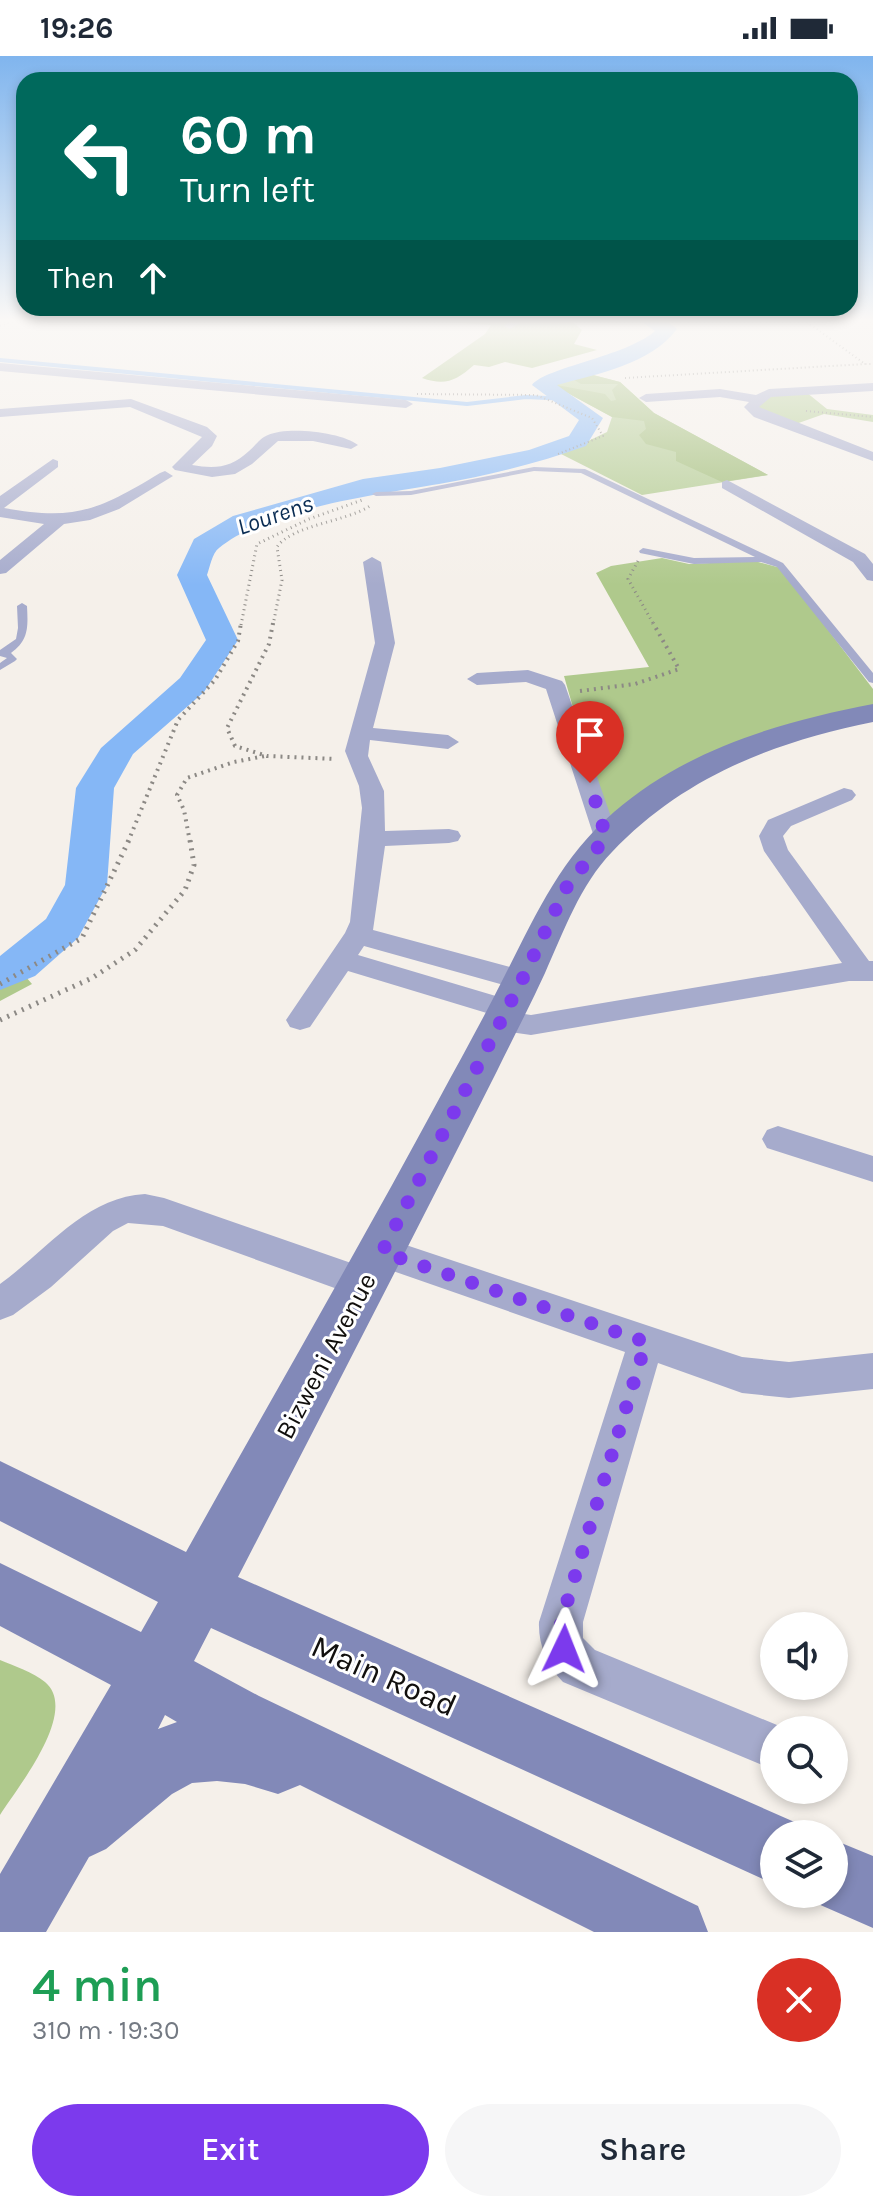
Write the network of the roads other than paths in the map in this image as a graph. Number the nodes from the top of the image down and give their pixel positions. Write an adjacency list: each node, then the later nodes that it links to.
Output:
1 (45, 410): 4 (street)
2 (148, 410): 5 (street)
3 (753, 410): 6 (street)
4 (0, 413)
5 (351, 445)
6 (873, 457)
7 (53, 464): 11 (street)
8 (165, 476): 13 (street)
9 (727, 485): 15 (street)
10 (376, 494): 16 (lane)
11 (0, 504)
12 (0, 512): 13 (street)
13 (58, 521): 18 (street)
14 (643, 551): 16 (lane)
15 (866, 557): 19 (street)
16 (769, 560): 24 (lane)
17 (372, 562): 26 (street)
18 (0, 569)
19 (873, 576)
20 (22, 606): 21 (lane)
21 (2, 653): 22 (lane)
22 (0, 667)
23 (477, 679): 30 (street)
24 (873, 680)
25 (873, 713): 30 (street, Bizweni Avenue)
26 (360, 733): 27 (street); 31 (street)
27 (448, 742)
28 (844, 795): 34 (street)
29 (449, 836): 31 (street)
30 (606, 837): 35 (street, Bizweni Avenue)
31 (373, 839): 32 (street)
32 (358, 935): 33 (street); 35 (street)
33 (342, 960): 35 (street); 36 (street)
34 (867, 971): 35 (street)
35 (509, 1004): 39 (street, Bizweni Avenue)
36 (300, 1020)
37 (778, 1139): 38 (street)
38 (873, 1169)
39 (374, 1268): 40 (street); 41 (street); 44 (street, Bizweni Avenue)
40 (0, 1304)
41 (646, 1342): 42 (street); 47 (street)
42 (873, 1371)
43 (0, 1490): 44 (street, Main Road)
44 (199, 1591): 46 (street, Bizweni Avenue); 49 (street, Main Road)
45 (0, 1594): 46 (street)
46 (155, 1675): 48 (street); 50 (street, Bizweni Avenue)
47 (760, 1741)
48 (367, 1784): 50 (street); 54 (street)
49 (760, 1843)
50 (55, 1849): 53 (street, Bizweni Avenue)
51 (848, 1881): 52 (street)
52 (873, 1892)
53 (6, 1932)
54 (672, 1932)

